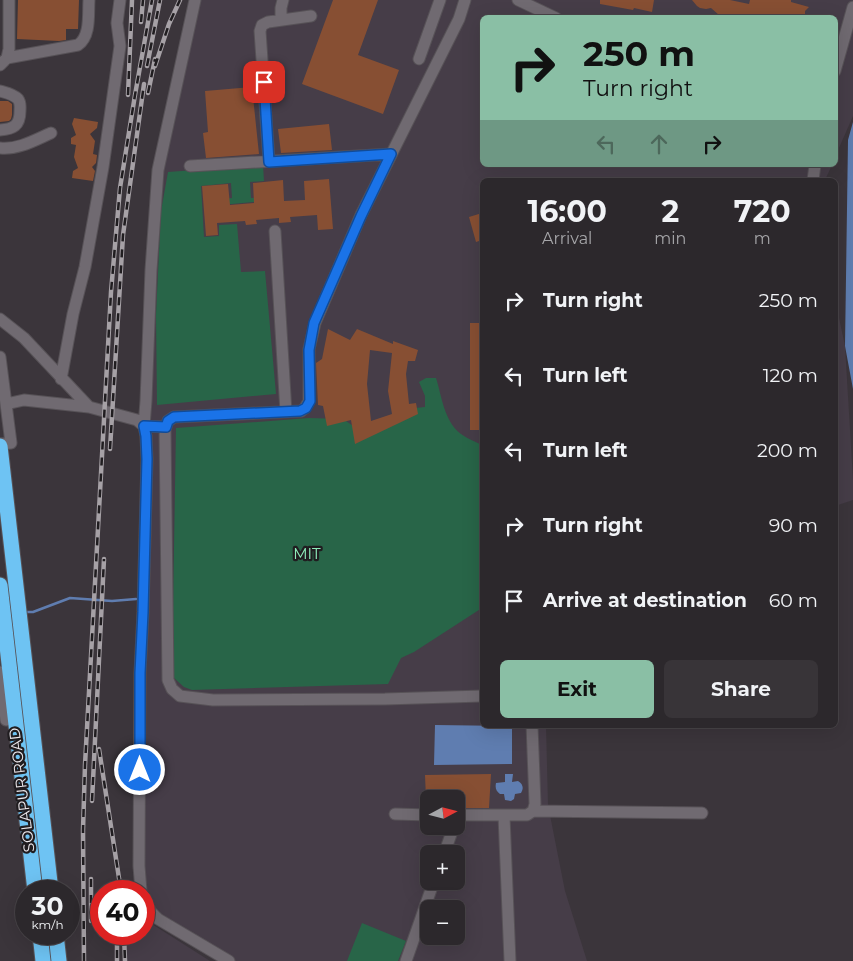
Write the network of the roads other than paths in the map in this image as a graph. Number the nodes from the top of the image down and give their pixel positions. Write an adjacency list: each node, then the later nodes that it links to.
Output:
1 (10, 0): 15 (street)
2 (89, 0): 15 (street)
3 (120, 0): 26 (street)
4 (195, 0): 30 (street)
5 (283, 0): 12 (street)
6 (440, 0): 13 (street)
7 (465, 0): 20 (street)
8 (518, 0): 10 (street)
9 (853, 7): 14 (street)
10 (550, 15)
11 (311, 16): 12 (street)
12 (281, 20): 21 (street)
13 (419, 59)
14 (838, 60)
15 (4, 62)
16 (0, 92): 17 (street)
17 (0, 130)
18 (51, 133): 19 (street)
19 (0, 148)
20 (391, 154): 21 (street); 29 (street)
21 (269, 162): 22 (street)
22 (190, 166)
23 (275, 231): 29 (street)
24 (0, 319): 26 (street)
25 (0, 358): 27 (street)
26 (61, 378): 28 (street)
27 (6, 404): 28 (street); 32 (street)
28 (89, 407): 30 (street)
29 (286, 412): 31 (street)
30 (144, 426): 31 (street); 47 (street)
31 (166, 427): 35 (street)
32 (4, 445): 37 (highway, SOLAPUR ROAD)
33 (0, 585): 36 (highway, SOLAPUR ROAD)
34 (0, 672): 36 (street)
35 (480, 696)
36 (7, 720): 37 (street); 45 (highway, SOLAPUR ROAD)
37 (31, 721): 46 (highway, SOLAPUR ROAD)
38 (532, 728): 39 (street)
39 (533, 811): 40 (street); 43 (street)
40 (702, 813)
41 (395, 814): 42 (street)
42 (420, 815)
43 (504, 816): 44 (street); 56 (street)
44 (465, 818)
45 (33, 880)
46 (50, 880)
47 (141, 880)
48 (431, 890): 55 (street)
49 (155, 915): 54 (street)
50 (41, 945): 52 (highway)
51 (57, 945): 53 (highway)
52 (43, 961)
53 (59, 961)
54 (229, 961)
55 (406, 961)
56 (510, 961)

